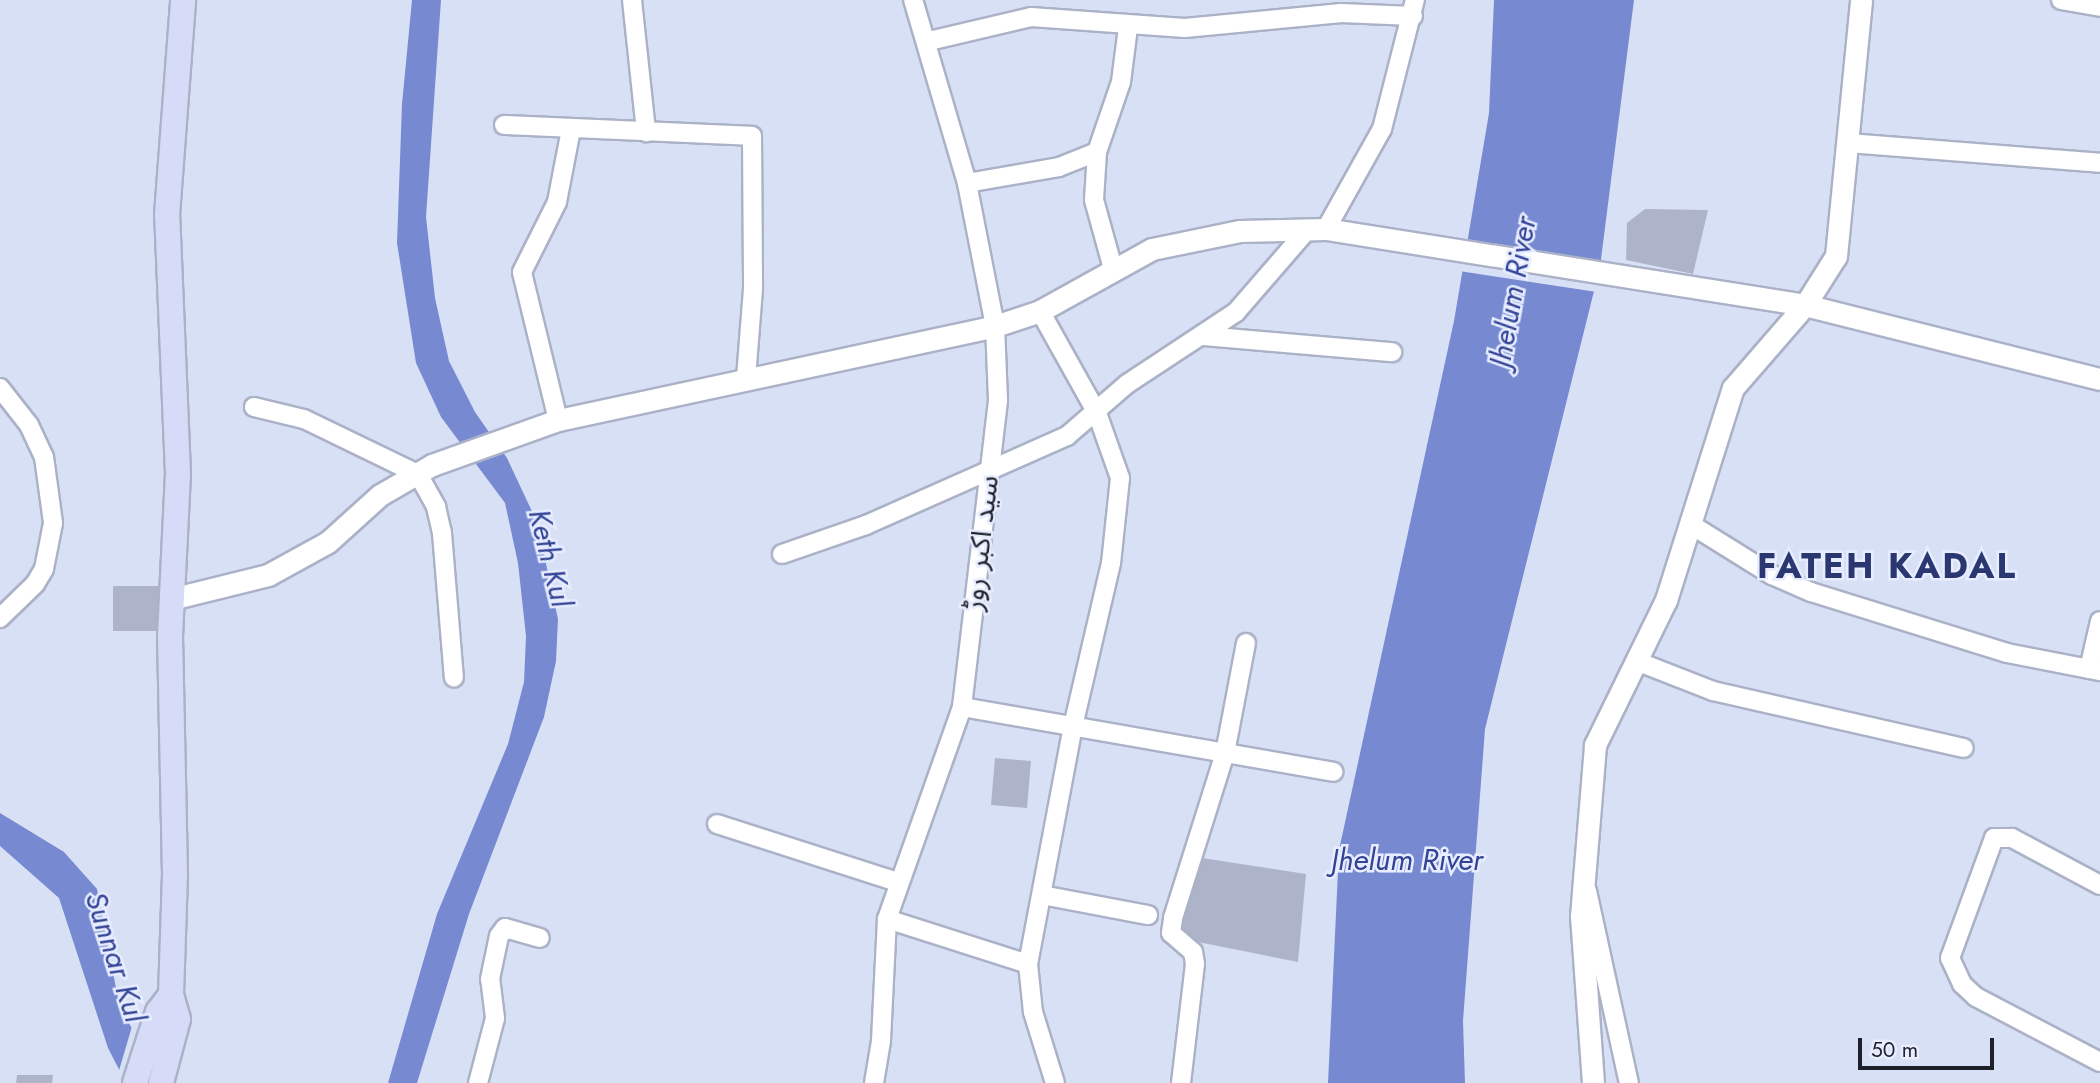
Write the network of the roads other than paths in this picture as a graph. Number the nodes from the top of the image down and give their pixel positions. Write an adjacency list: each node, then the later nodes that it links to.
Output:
1 (183, 0): 34 (main road)
2 (632, 0): 12 (street)
3 (914, 0): 9 (street, سید اکبر روڑ)
4 (1861, 0): 13 (street)
5 (2061, 0): 6 (street)
6 (2100, 6)
7 (1414, 8): 8 (street); 17 (street)
8 (1128, 27): 9 (street); 14 (street)
9 (929, 41): 16 (street, سید اکبر روڑ)
10 (504, 125): 11 (street)
11 (571, 129): 12 (street); 29 (street)
12 (646, 132): 24 (street)
13 (1848, 143): 15 (street); 19 (street)
14 (1097, 152): 16 (street); 18 (street)
15 (2100, 163)
16 (967, 183): 21 (street, سید اکبر روڑ)
17 (1317, 229): 18 (street); 19 (street); 22 (street)
18 (1114, 272): 20 (street)
19 (1805, 305): 25 (street); 32 (street)
20 (1040, 311): 21 (street); 28 (street)
21 (995, 326): 24 (street); 30 (street, سید اکبر روڑ)
22 (1204, 336): 23 (street); 28 (street)
23 (1392, 352)
24 (746, 379): 29 (street)
25 (2100, 379)
26 (0, 387): 35 (street)
27 (254, 407): 31 (street)
28 (1097, 413): 30 (street); 42 (street)
29 (548, 424): 31 (street)
30 (989, 469): 33 (street); 41 (street, سید اکبر روڑ)
31 (418, 474): 34 (street); 40 (street)
32 (1690, 524): 38 (street); 39 (street)
33 (782, 554)
34 (171, 599): 55 (main road)
35 (0, 618)
36 (2100, 621): 39 (street)
37 (1246, 643): 44 (street)
38 (1636, 661): 43 (street); 47 (street)
39 (2095, 670)
40 (454, 678)
41 (962, 707): 42 (street); 48 (street, سید اکبر روڑ)
42 (1073, 726): 44 (street); 50 (street)
43 (1964, 748)
44 (1225, 753): 45 (street); 62 (street)
45 (1333, 772)
46 (717, 824): 48 (street)
47 (1584, 877): 63 (street); 64 (street)
48 (898, 882): 52 (street, سید اکبر روڑ)
49 (2100, 885): 56 (street)
50 (1042, 895): 51 (street); 54 (street)
51 (1149, 915)
52 (887, 919): 54 (street); 60 (street, سید اکبر روڑ)
53 (540, 938): 59 (street)
54 (1028, 964): 61 (street)
55 (164, 1031): 57 (main road); 58 (main road)
56 (2100, 1062)
57 (135, 1083)
58 (162, 1083)
59 (478, 1083)
60 (874, 1083)
61 (1055, 1083)
62 (1181, 1083)
63 (1593, 1083)
64 (1629, 1083)

